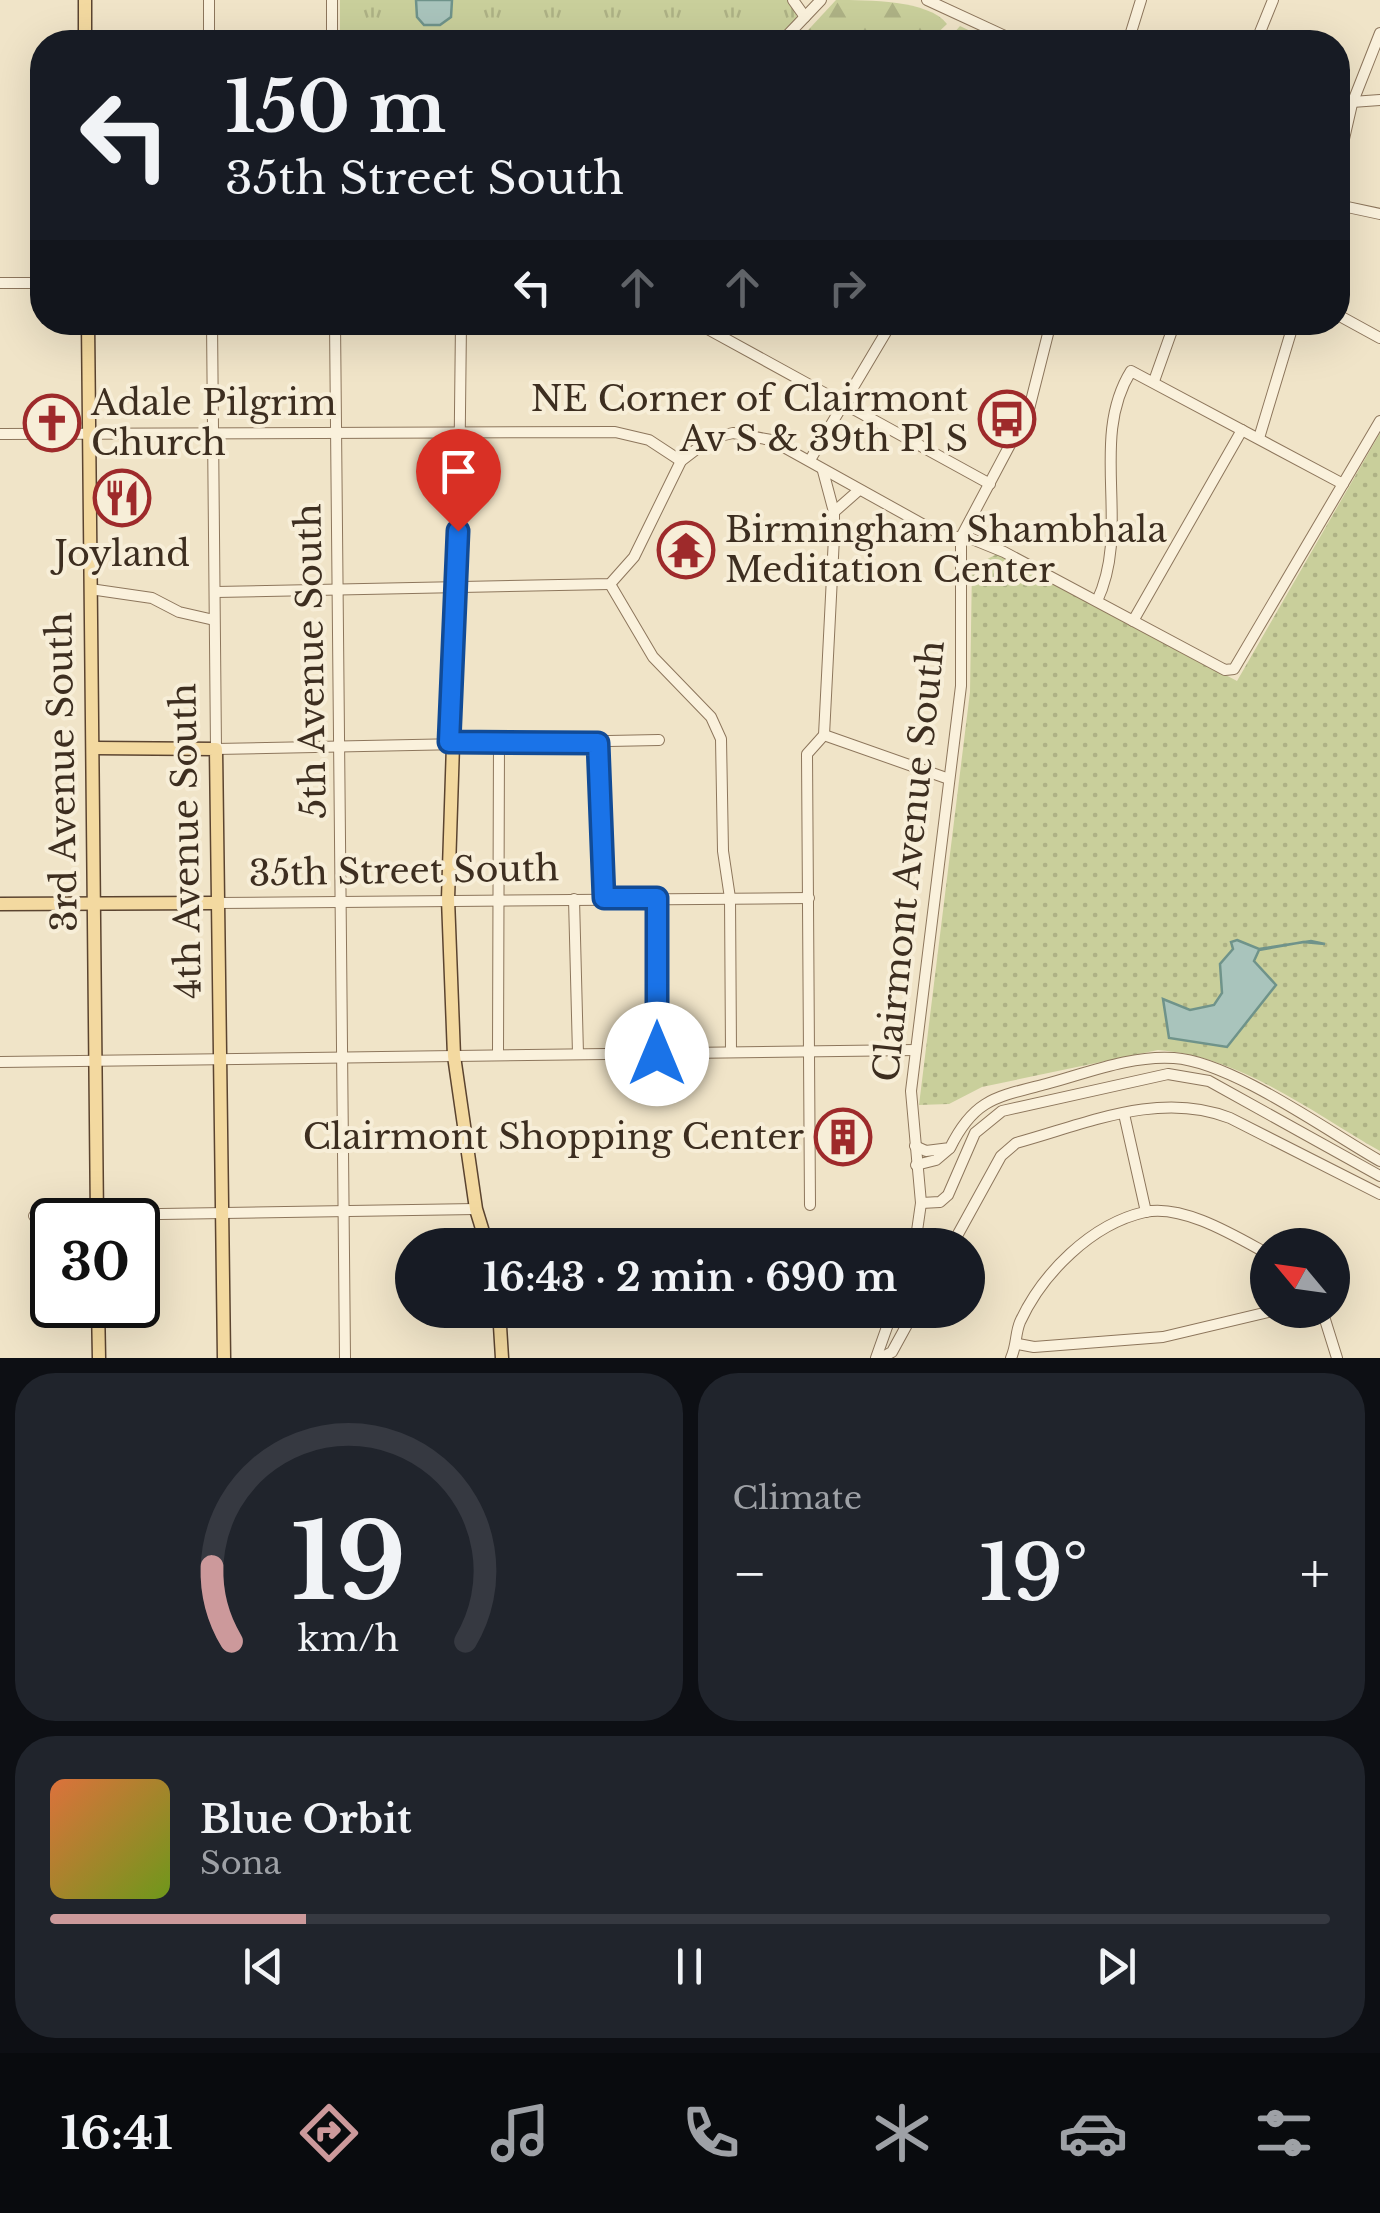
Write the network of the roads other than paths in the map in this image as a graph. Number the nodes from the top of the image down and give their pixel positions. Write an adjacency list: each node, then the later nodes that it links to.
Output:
1 (85, 0): 10 (main road)
2 (209, 0): 11 (street)
3 (332, 0): 12 (street)
4 (794, 0): 9 (street)
5 (821, 0): 9 (street)
6 (927, 0): 14 (street)
7 (1141, 0): 15 (street)
8 (1273, 0): 16 (street)
9 (805, 17): 13 (street)
10 (85, 30)
11 (210, 30)
12 (332, 30)
13 (793, 30)
14 (990, 30)
15 (1132, 30)
16 (1261, 30)
17 (1380, 33): 19 (street)
18 (1380, 100): 19 (street)
19 (1352, 104): 20 (street)
20 (1350, 113)
21 (1350, 208): 22 (street)
22 (1380, 214)
23 (0, 283): 24 (street)
24 (30, 283)
25 (1350, 322): 35 (street)
26 (88, 335): 44 (main road, 3rd Avenue South)
27 (212, 335): 40 (street, 4th Avenue South)
28 (335, 335): 41 (street, 5th Avenue South)
29 (461, 335): 42 (street)
30 (719, 335): 37 (street)
31 (884, 335): 37 (street)
32 (1048, 335): 49 (street, Clairmont Avenue South)
33 (1170, 335): 36 (street)
34 (1290, 335): 45 (street)
35 (1380, 338)
36 (1154, 380): 39 (street); 59 (street)
37 (845, 403): 46 (street); 49 (street)
38 (1380, 421): 50 (street)
39 (1242, 430): 45 (street); 61 (street)
40 (212, 431): 41 (street); 44 (street); 58 (street, 4th Avenue South)
41 (336, 431): 42 (street); 56 (street, 5th Avenue South)
42 (460, 432): 47 (street); 57 (street)
43 (0, 434): 44 (street)
44 (89, 434): 55 (main road, 3rd Avenue South)
45 (1260, 438): 50 (street)
46 (810, 460): 47 (street); 48 (street)
47 (681, 461): 54 (street)
48 (823, 471): 51 (street); 52 (street)
49 (990, 484): 53 (street, Clairmont Avenue South)
50 (1343, 484): 61 (street)
51 (859, 490): 52 (street); 53 (street)
52 (834, 512): 62 (street)
53 (961, 537): 59 (street); 70 (street, Clairmont Avenue South)
54 (610, 584): 57 (street); 74 (street)
55 (90, 589): 60 (street); 68 (main road, 3rd Avenue South)
56 (337, 589): 57 (street); 58 (street); 67 (street, 5th Avenue South)
57 (458, 590): 65 (main road)
58 (216, 592): 60 (street, 4th Avenue South)
59 (1097, 602): 61 (street)
60 (214, 620): 69 (street, 4th Avenue South)
61 (1132, 621)
62 (824, 735): 70 (street); 75 (street)
63 (659, 740): 66 (street)
64 (499, 741): 65 (street); 66 (street); 76 (street)
65 (449, 742): 67 (street); 77 (main road)
66 (598, 743): 72 (street)
67 (340, 746): 69 (street); 78 (street, 5th Avenue South)
68 (95, 748): 69 (main road); 81 (main road, 3rd Avenue South)
69 (216, 748): 79 (main road, 4th Avenue South)
70 (949, 779): 82 (street, Clairmont Avenue South)
71 (574, 898): 72 (street, 35th Street South); 76 (street, 35th Street South); 86 (street)
72 (604, 898): 73 (street, 35th Street South)
73 (657, 898): 74 (street, 35th Street South); 87 (street)
74 (730, 898): 75 (street, 35th Street South); 83 (street)
75 (809, 898): 84 (street)
76 (502, 899): 77 (street, 35th Street South); 85 (street)
77 (448, 900): 78 (street, 35th Street South); 89 (main road)
78 (341, 902): 79 (street, 35th Street South); 88 (street, 5th Avenue South)
79 (216, 903): 81 (main road, 35th Street South); 90 (main road, 4th Avenue South)
80 (0, 904): 81 (main road, 35th Street South)
81 (94, 904): 91 (main road, 3rd Avenue South)
82 (916, 1050): 84 (street); 94 (street, Clairmont Avenue South)
83 (731, 1051): 84 (street); 87 (street)
84 (810, 1052): 102 (street)
85 (498, 1053): 86 (street); 89 (street)
86 (578, 1054): 87 (street)
87 (657, 1054)
88 (341, 1056): 89 (street); 90 (street); 104 (street, 5th Avenue South)
89 (454, 1056): 103 (main road)
90 (219, 1059): 91 (street); 106 (main road, 4th Avenue South)
91 (95, 1060): 92 (street); 100 (main road, 3rd Avenue South)
92 (0, 1062)
93 (1124, 1114): 99 (street); 105 (street); 110 (street)
94 (915, 1146): 95 (street); 97 (street, Clairmont Avenue South)
95 (950, 1148): 96 (street); 97 (street)
96 (1380, 1161)
97 (916, 1166): 101 (street, Clairmont Avenue South)
98 (1380, 1176): 101 (street)
99 (1380, 1194)
100 (97, 1198)
101 (921, 1203): 109 (street, Clairmont Avenue South)
102 (810, 1205)
103 (476, 1209): 104 (street); 108 (main road)
104 (344, 1212): 106 (street); 121 (street, 5th Avenue South)
105 (1146, 1212): 111 (street); 118 (street)
106 (222, 1215): 107 (street); 120 (main road, 4th Avenue South)
107 (160, 1216)
108 (482, 1228)
109 (917, 1228)
110 (961, 1228)
111 (1250, 1246)
112 (1250, 1316): 118 (street)
113 (98, 1328): 119 (main road)
114 (500, 1328): 122 (main road)
115 (887, 1328): 123 (street)
116 (906, 1328): 123 (street)
117 (1328, 1328): 125 (street)
118 (1018, 1344): 124 (street)
119 (99, 1358)
120 (224, 1358)
121 (345, 1358)
122 (502, 1358)
123 (878, 1358)
124 (1010, 1358)
125 (1337, 1358)

